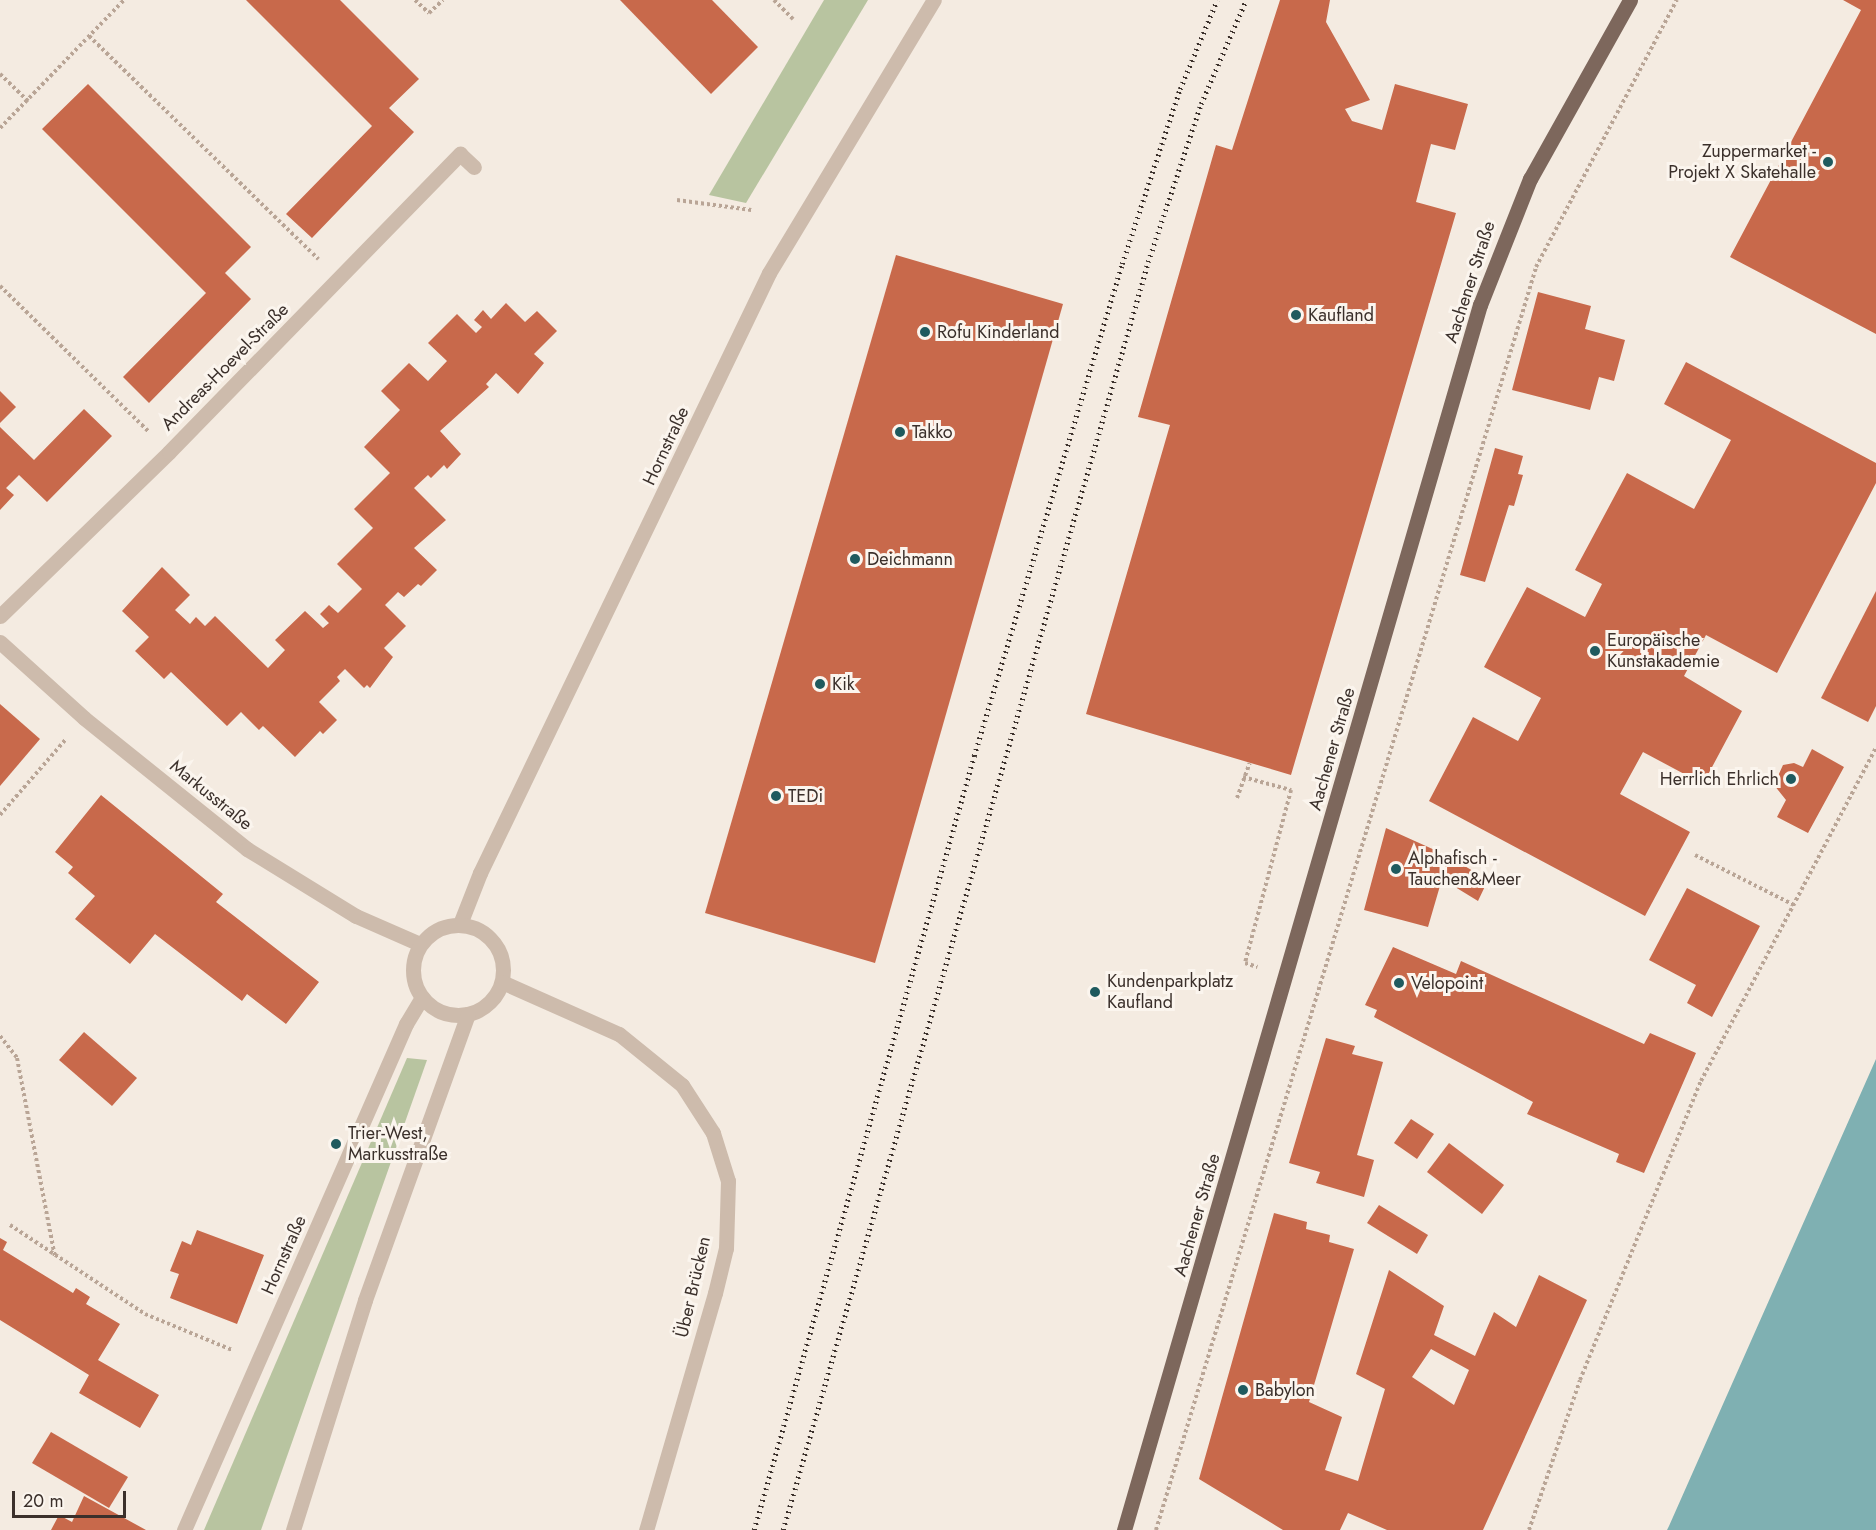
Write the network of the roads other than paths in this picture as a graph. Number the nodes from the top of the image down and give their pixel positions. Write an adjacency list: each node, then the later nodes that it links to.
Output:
1 (934, 0): 6 (street, Hornstraße)
2 (1630, 0): 14 (main road, Aachener Straße)
3 (474, 167): 4 (street, Andreas-Hoevel-Straße)
4 (0, 616)
5 (0, 642): 7 (street, Markusstraße)
6 (460, 924): 7 (street); 8 (street)
7 (420, 944): 9 (street)
8 (502, 982): 10 (street); 13 (street, Über Brücken)
9 (422, 997): 10 (street); 11 (street, Hornstraße)
10 (468, 1014): 12 (street)
11 (184, 1530)
12 (293, 1530)
13 (645, 1530)
14 (1124, 1530)

